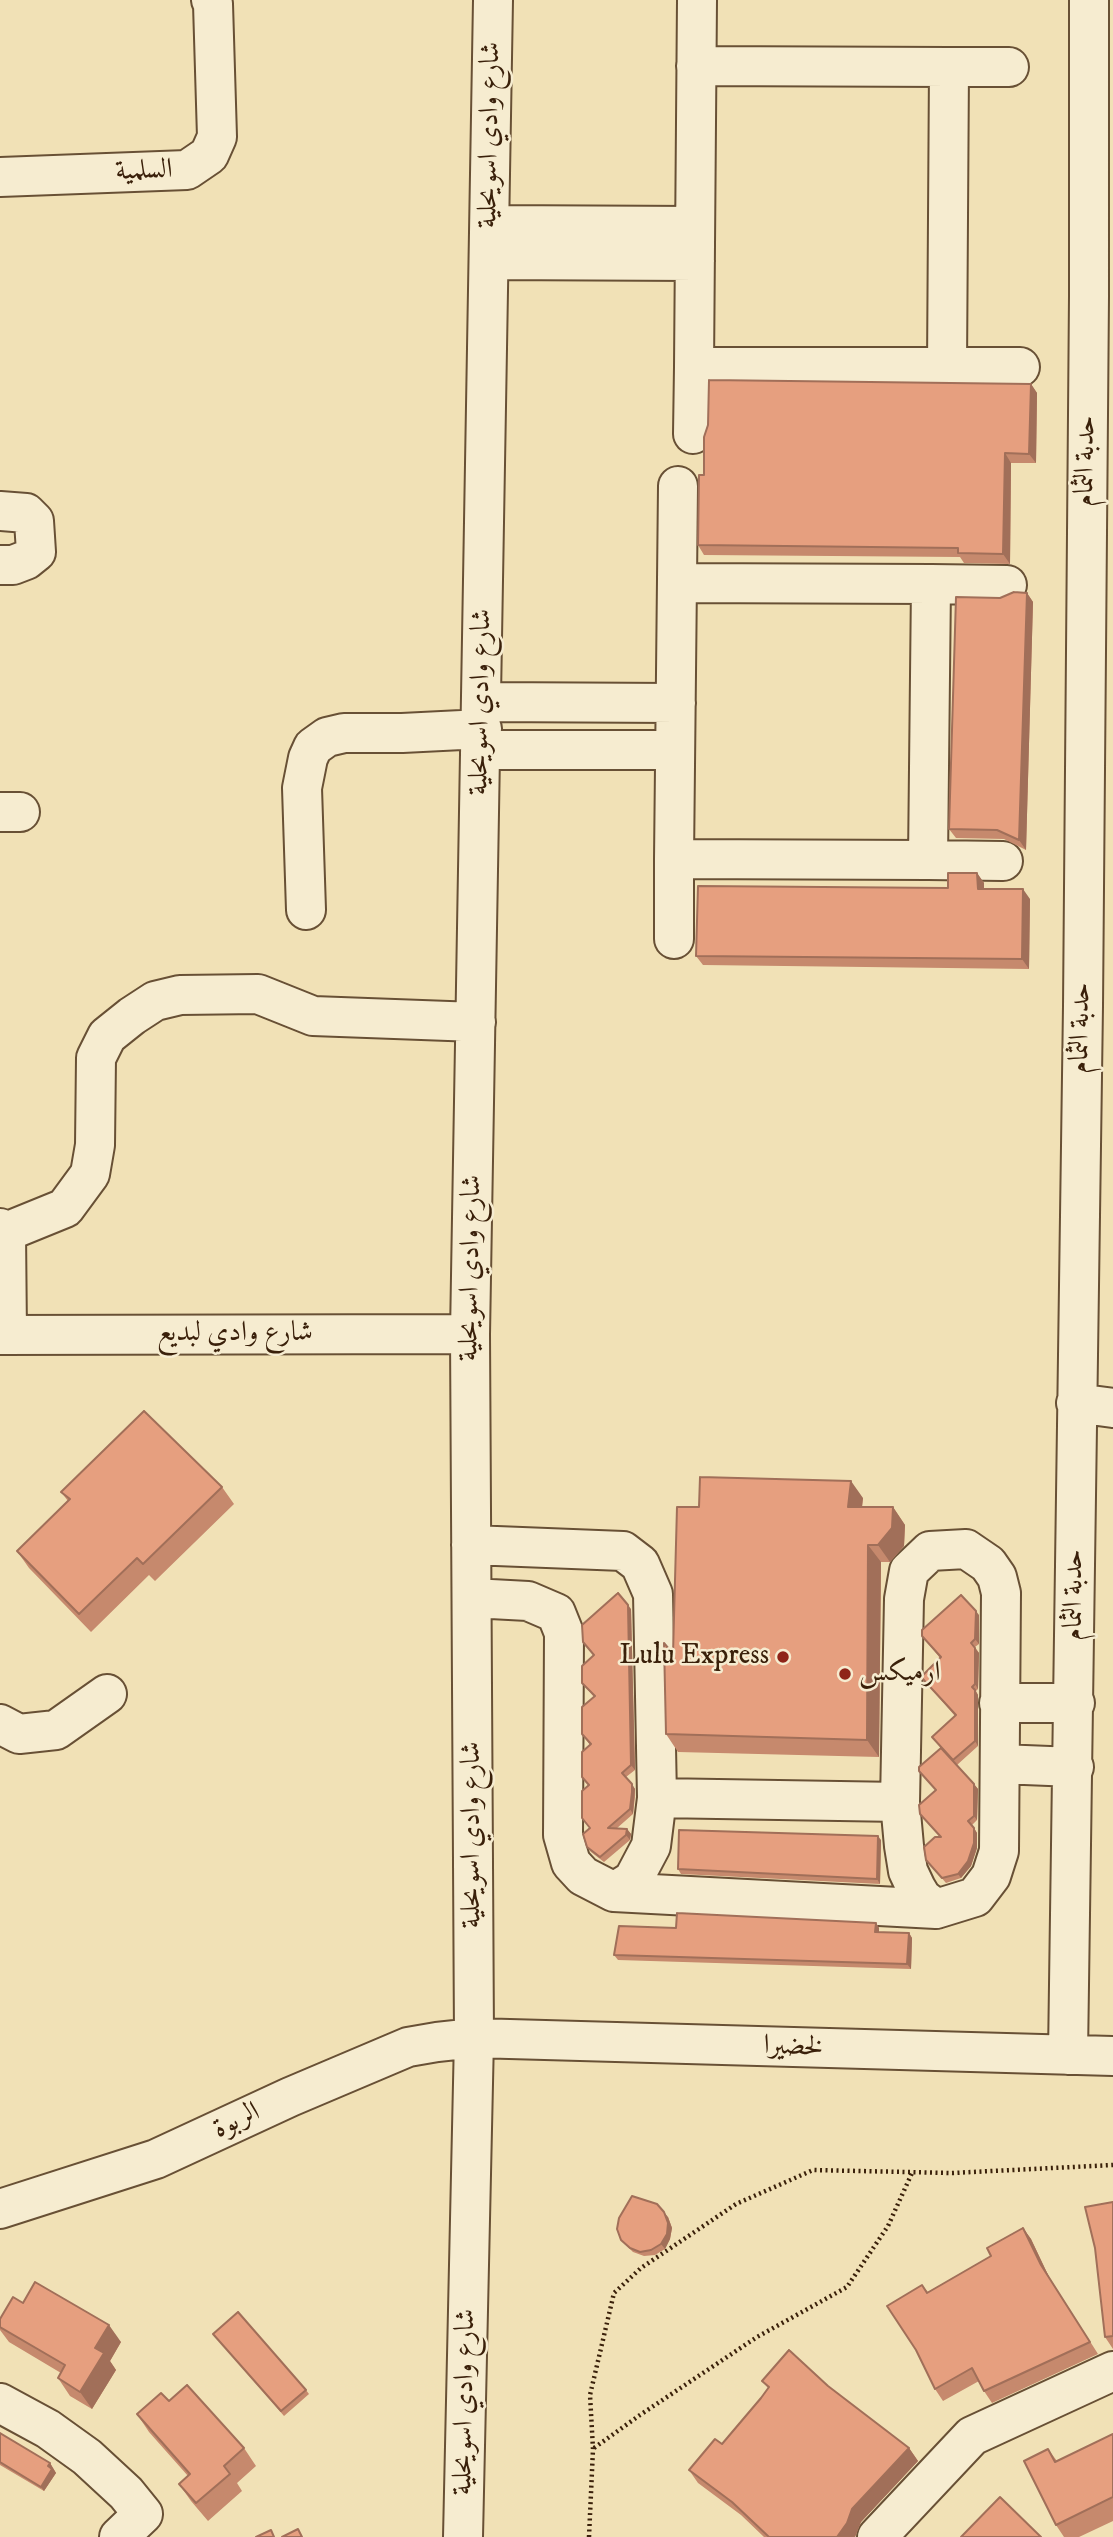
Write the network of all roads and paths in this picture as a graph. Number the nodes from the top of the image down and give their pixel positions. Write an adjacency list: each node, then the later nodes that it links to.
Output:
1 (211, 0): 8 (street, السلمية)
2 (493, 0): 9 (street, شارع وادي اسويحلية)
3 (697, 0): 5 (street)
4 (1089, 0): 11 (street, حدبة الثمام)
5 (696, 66): 6 (street); 10 (street)
6 (949, 67): 7 (street); 13 (street)
7 (1009, 67)
8 (0, 177)
9 (490, 242): 10 (street); 23 (street, شارع وادي اسويحلية)
10 (695, 243): 12 (street)
11 (1101, 293): 25 (street, حدبة الثمام)
12 (694, 367): 13 (street); 15 (street)
13 (947, 367): 14 (street)
14 (1020, 368)
15 (693, 434)
16 (678, 486): 19 (street)
17 (0, 510): 18 (street)
18 (0, 565)
19 (677, 583): 20 (street); 22 (street)
20 (931, 584): 21 (street); 27 (street)
21 (1007, 584)
22 (676, 704): 23 (street); 24 (street)
23 (482, 727): 24 (street); 29 (street); 32 (street, شارع وادي اسويحلية)
24 (675, 750): 26 (street)
25 (1098, 753): 31 (street, حدبة الثمام)
26 (674, 859): 27 (street); 30 (street)
27 (929, 860): 28 (street)
28 (1003, 861)
29 (306, 910)
30 (674, 939)
31 (1098, 1005): 36 (street, حدبة الثمام)
32 (476, 1022): 33 (street); 34 (street, شارع وادي اسويحلية)
33 (3, 1230): 35 (street)
34 (470, 1334): 35 (street, شارع وادي لبديع); 37 (street, شارع وادي اسويحلية)
35 (4, 1335)
36 (1095, 1405): 41 (street, حدبة الثمام)
37 (471, 1545): 38 (street, شارع وادي اسويحلية); 45 (street)
38 (472, 1598): 47 (street); 49 (street, شارع وادي اسويحلية)
39 (107, 1694): 42 (street)
40 (999, 1703): 41 (street); 43 (street); 46 (street)
41 (1075, 1703): 44 (street, حدبة الثمام)
42 (0, 1724)
43 (1000, 1764): 44 (street); 48 (street)
44 (1074, 1767): 50 (street, حدبة الثمام)
45 (657, 1798): 46 (street); 47 (street)
46 (900, 1802): 48 (street)
47 (614, 1892): 48 (street)
48 (936, 1909)
49 (474, 2038): 50 (street, لخضيرا); 54 (street, الربوة); 59 (street, شارع وادي اسويحلية)
50 (1068, 2056): 51 (street, لخضيرا)
51 (1113, 2056)
52 (1113, 2165): 53 (path)
53 (913, 2172): 57 (path); 57 (path)
54 (0, 2209)
55 (1113, 2371): 61 (street)
56 (0, 2403): 58 (street)
57 (593, 2449): 60 (path)
58 (141, 2529)
59 (463, 2537)
60 (589, 2537)
61 (877, 2537)

